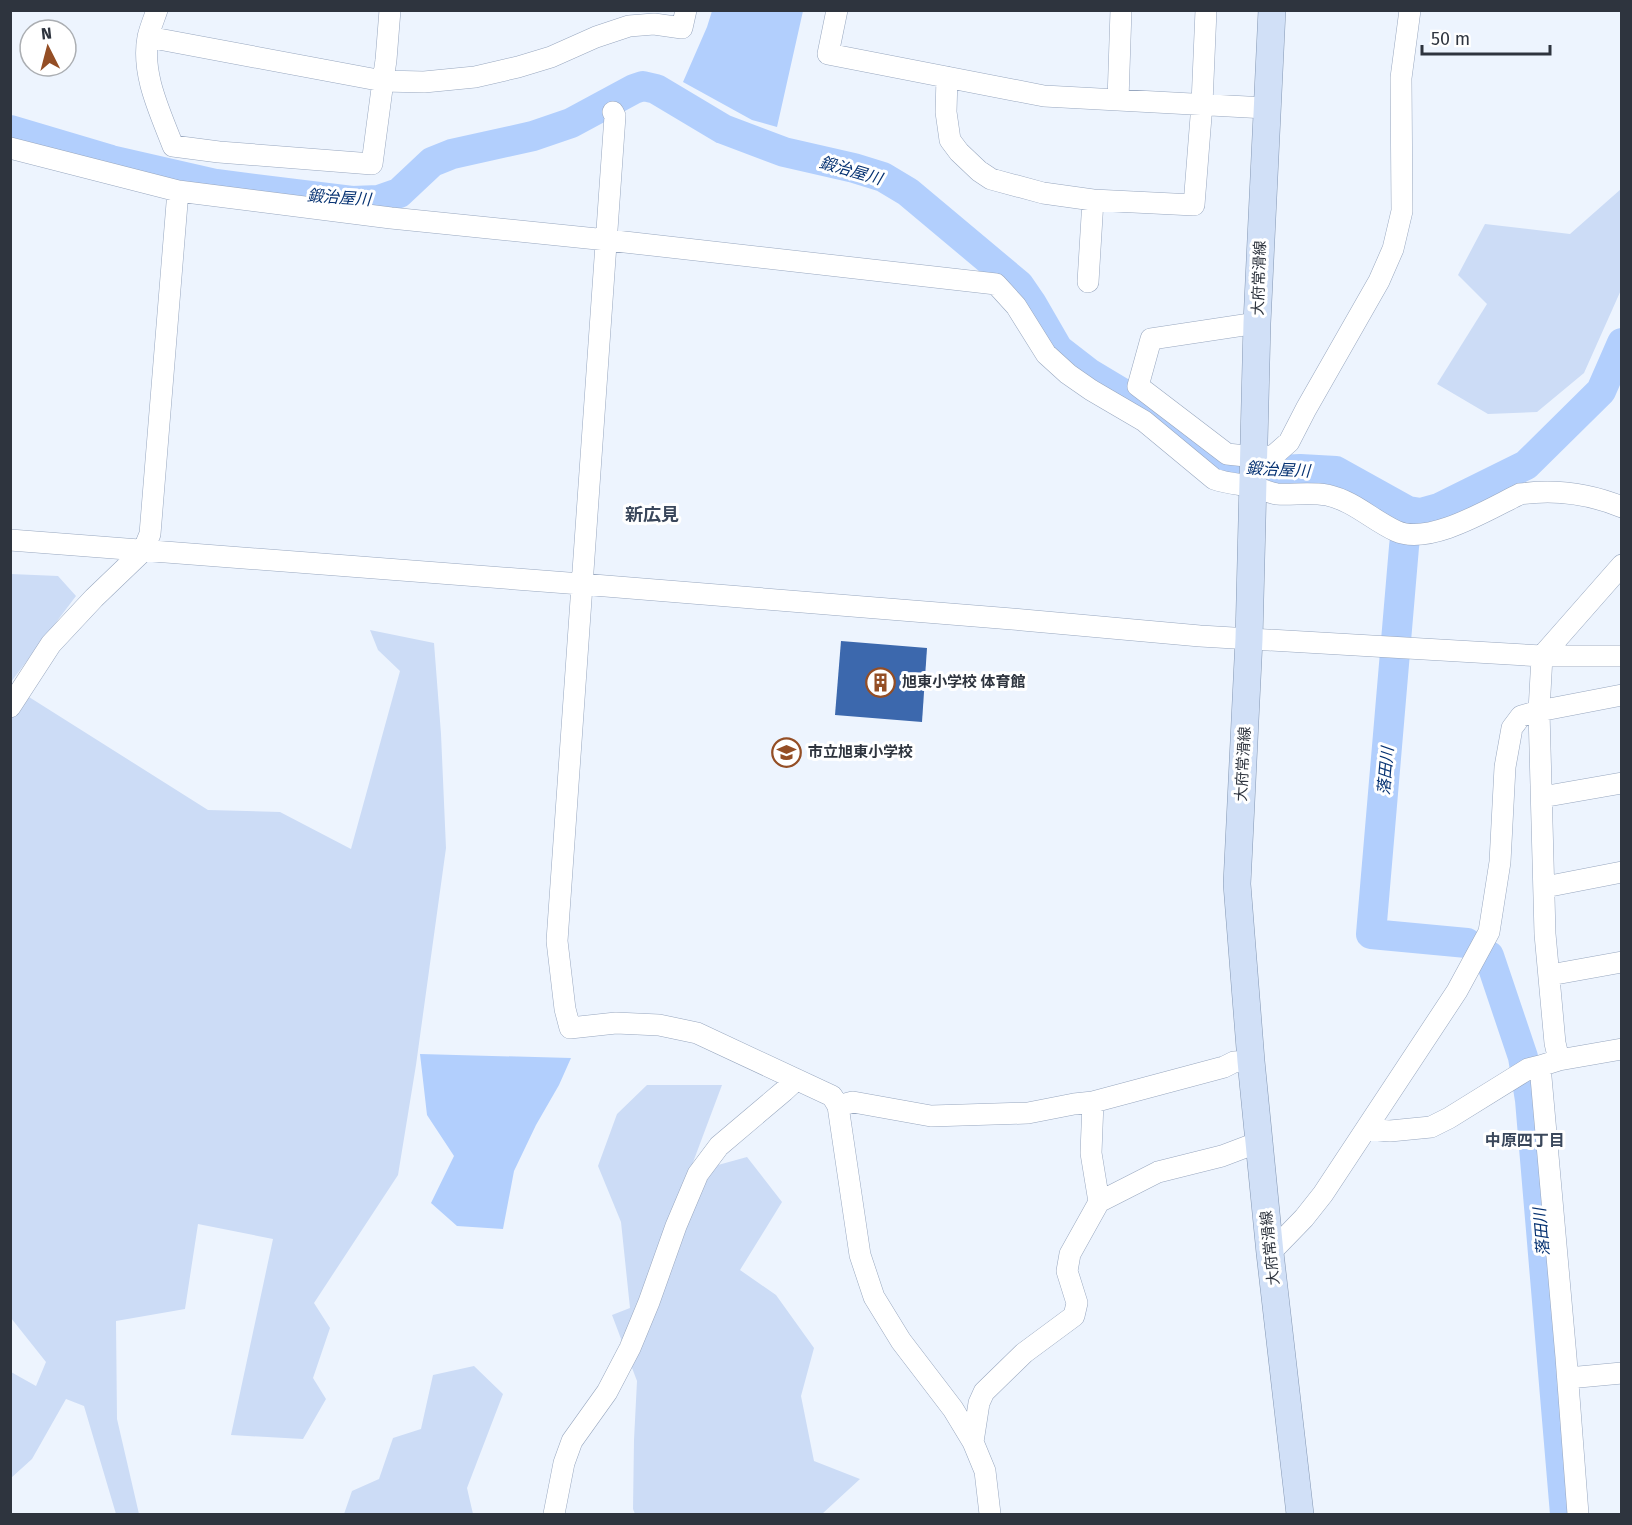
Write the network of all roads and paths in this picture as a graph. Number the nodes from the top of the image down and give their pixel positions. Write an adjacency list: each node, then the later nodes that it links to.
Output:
1 (157, 10): 9 (street)
2 (390, 10): 11 (street)
3 (686, 10): 11 (street)
4 (837, 10): 10 (street)
5 (1121, 10): 12 (street)
6 (1206, 10): 13 (street)
7 (1272, 10): 14 (main road, 大府常滑線)
8 (1410, 10): 22 (street)
9 (148, 37): 11 (street); 11 (street)
10 (947, 78): 12 (street); 18 (street)
11 (383, 81)
12 (1118, 100): 13 (street)
13 (1202, 104): 14 (street); 18 (street)
14 (1266, 108): 21 (main road, 大府常滑線)
15 (613, 112): 19 (street)
16 (10, 148): 17 (street)
17 (178, 191): 19 (street); 25 (street)
18 (1093, 200): 20 (street)
19 (607, 240): 22 (street); 27 (street)
20 (1088, 282)
21 (1257, 323): 22 (main road, 大府常滑線); 22 (street)
22 (1254, 471): 23 (street); 28 (main road, 大府常滑線)
23 (1622, 507)
24 (10, 540): 25 (street)
25 (143, 551): 27 (street); 32 (street)
26 (1622, 565): 29 (street)
27 (581, 584): 28 (street); 43 (street)
28 (1249, 639): 29 (street); 41 (main road, 大府常滑線)
29 (1542, 656): 30 (street); 33 (street)
30 (1622, 656)
31 (1622, 695): 33 (street)
32 (10, 707)
33 (1539, 711): 35 (street); 46 (street)
34 (1622, 783): 35 (street)
35 (1542, 796): 37 (street)
36 (1622, 872): 37 (street)
37 (1545, 887): 39 (street)
38 (1622, 962): 39 (street)
39 (1550, 975): 42 (street)
40 (1622, 1049): 42 (street)
41 (1251, 1061): 44 (street); 47 (main road, 大府常滑線)
42 (1550, 1063): 46 (street); 51 (street)
43 (796, 1080): 45 (street); 53 (street)
44 (1093, 1102): 45 (street); 48 (street)
45 (838, 1106): 52 (street)
46 (1366, 1129): 49 (street)
47 (1259, 1142): 48 (street); 49 (main road, 大府常滑線)
48 (1099, 1202): 52 (street)
49 (1270, 1253): 55 (main road, 大府常滑線)
50 (1622, 1373): 51 (street)
51 (1568, 1378): 56 (street)
52 (973, 1442): 54 (street)
53 (554, 1515)
54 (990, 1515)
55 (1300, 1515)
56 (1578, 1515)

